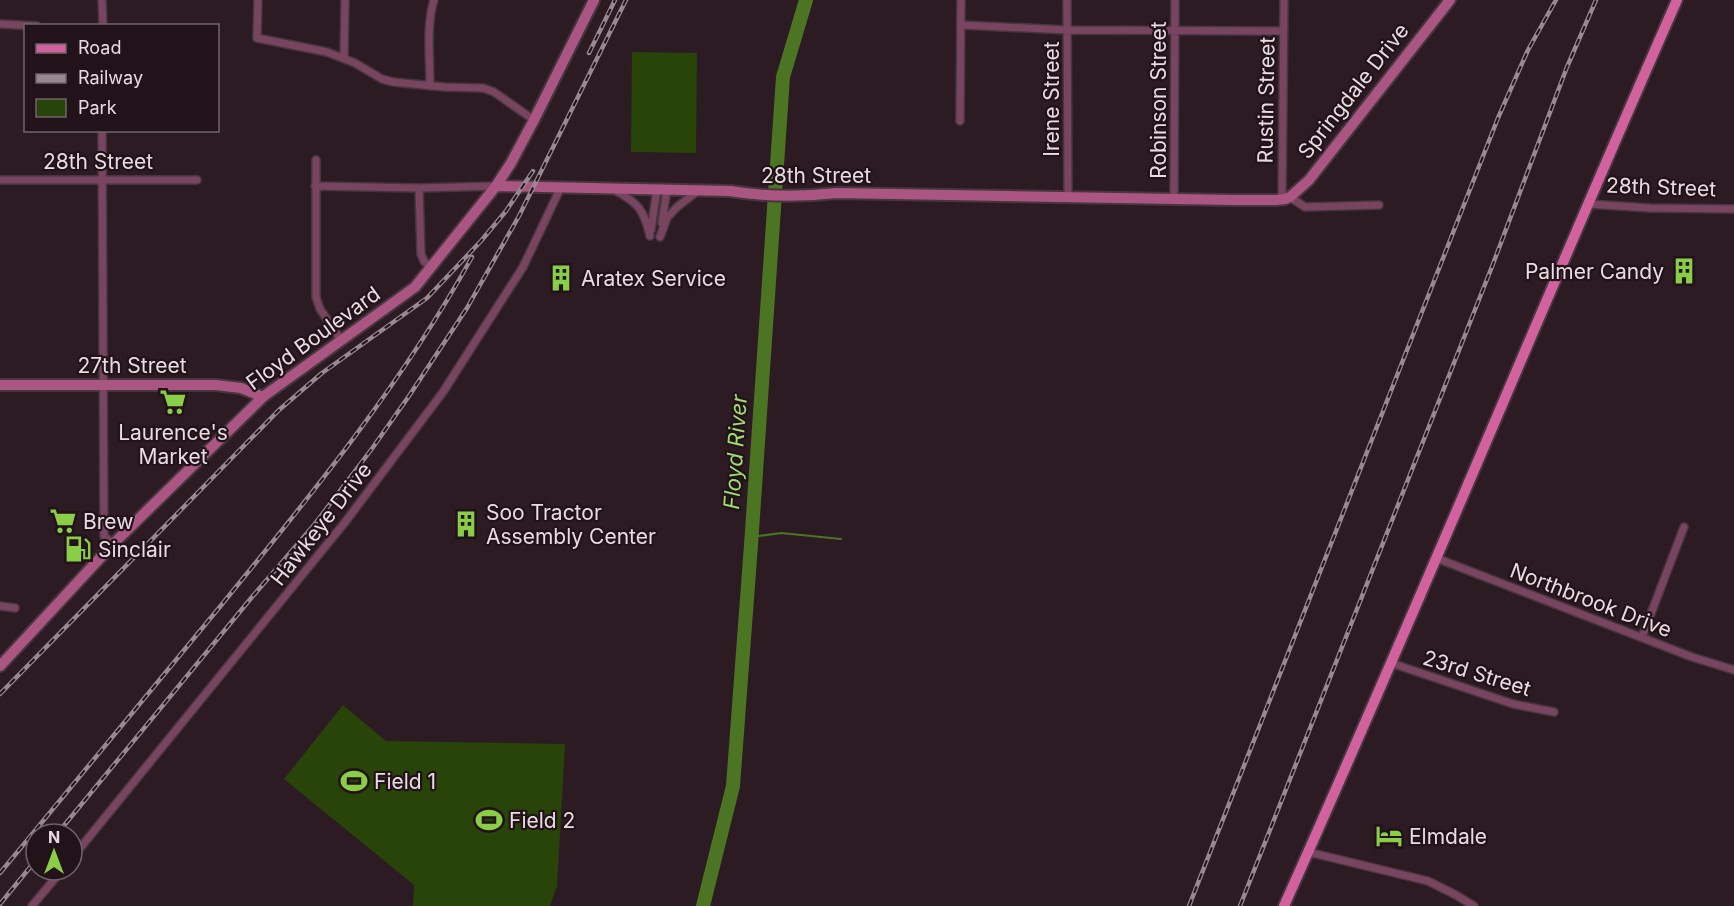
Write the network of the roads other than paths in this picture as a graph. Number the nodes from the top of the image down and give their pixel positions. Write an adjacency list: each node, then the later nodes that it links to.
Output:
1 (102, 0): 13 (street)
2 (258, 0): 19 (street)
3 (345, 0): 19 (street)
4 (434, 0): 20 (street)
5 (594, 0): 21 (main road, Floyd Boulevard)
6 (961, 0): 15 (street)
7 (1067, 0): 16 (street, Irene Street)
8 (1175, 0): 17 (street, Robinson Street)
9 (1284, 0): 18 (street, Rustin Street)
10 (1450, 0): 36 (main road, Springdale Drive)
11 (1677, 0): 38 (main road)
12 (0, 24): 14 (street)
13 (103, 24)
14 (24, 25)
15 (961, 25): 16 (street); 22 (street)
16 (1067, 30): 17 (street); 35 (street, Irene Street)
17 (1175, 30): 18 (street); 37 (street, Robinson Street)
18 (1283, 31): 36 (street, Rustin Street)
19 (344, 57): 20 (street)
20 (430, 86): 21 (street)
21 (534, 120): 29 (main road, Floyd Boulevard)
22 (960, 121)
23 (102, 132): 26 (street)
24 (316, 160): 28 (street)
25 (0, 180): 26 (street, 28th Street)
26 (102, 180): 27 (street, 28th Street); 43 (street)
27 (197, 180)
28 (315, 186): 31 (street, 28th Street); 42 (street)
29 (496, 186): 30 (main road, 28th Street); 31 (street, 28th Street); 41 (main road, Floyd Boulevard)
30 (561, 187): 32 (main road, 28th Street); 56 (street, Hawkeye Drive)
31 (419, 188): 41 (street)
32 (611, 188): 33 (main road, 28th Street); 33 (street)
33 (662, 189): 34 (main road, 28th Street); 34 (street)
34 (699, 190): 35 (main road, 28th Street)
35 (1068, 197): 37 (main road, 28th Street)
36 (1286, 198): 37 (main road, 28th Street); 39 (street)
37 (1174, 199)
38 (1588, 204): 40 (street, 28th Street); 48 (main road)
39 (1379, 205)
40 (1734, 209)
41 (431, 268): 42 (main road, Floyd Boulevard)
42 (341, 340): 45 (main road, Floyd Boulevard)
43 (104, 384): 44 (main road, 27th Street); 45 (main road, 27th Street); 47 (street)
44 (0, 385)
45 (262, 397): 47 (main road, Floyd Boulevard)
46 (1684, 527): 51 (street)
47 (112, 544): 53 (main road, Floyd Boulevard)
48 (1437, 558): 51 (street, Northbrook Drive); 52 (main road)
49 (0, 606): 50 (street)
50 (15, 608)
51 (1642, 637): 54 (street, Northbrook Drive)
52 (1391, 663): 55 (street, 23rd Street); 57 (main road)
53 (0, 666)
54 (1734, 670)
55 (1554, 712)
56 (84, 843)
57 (1308, 852): 60 (main road); 61 (street)
58 (52, 882): 59 (street)
59 (32, 906)
60 (1284, 906)
61 (1474, 906)

